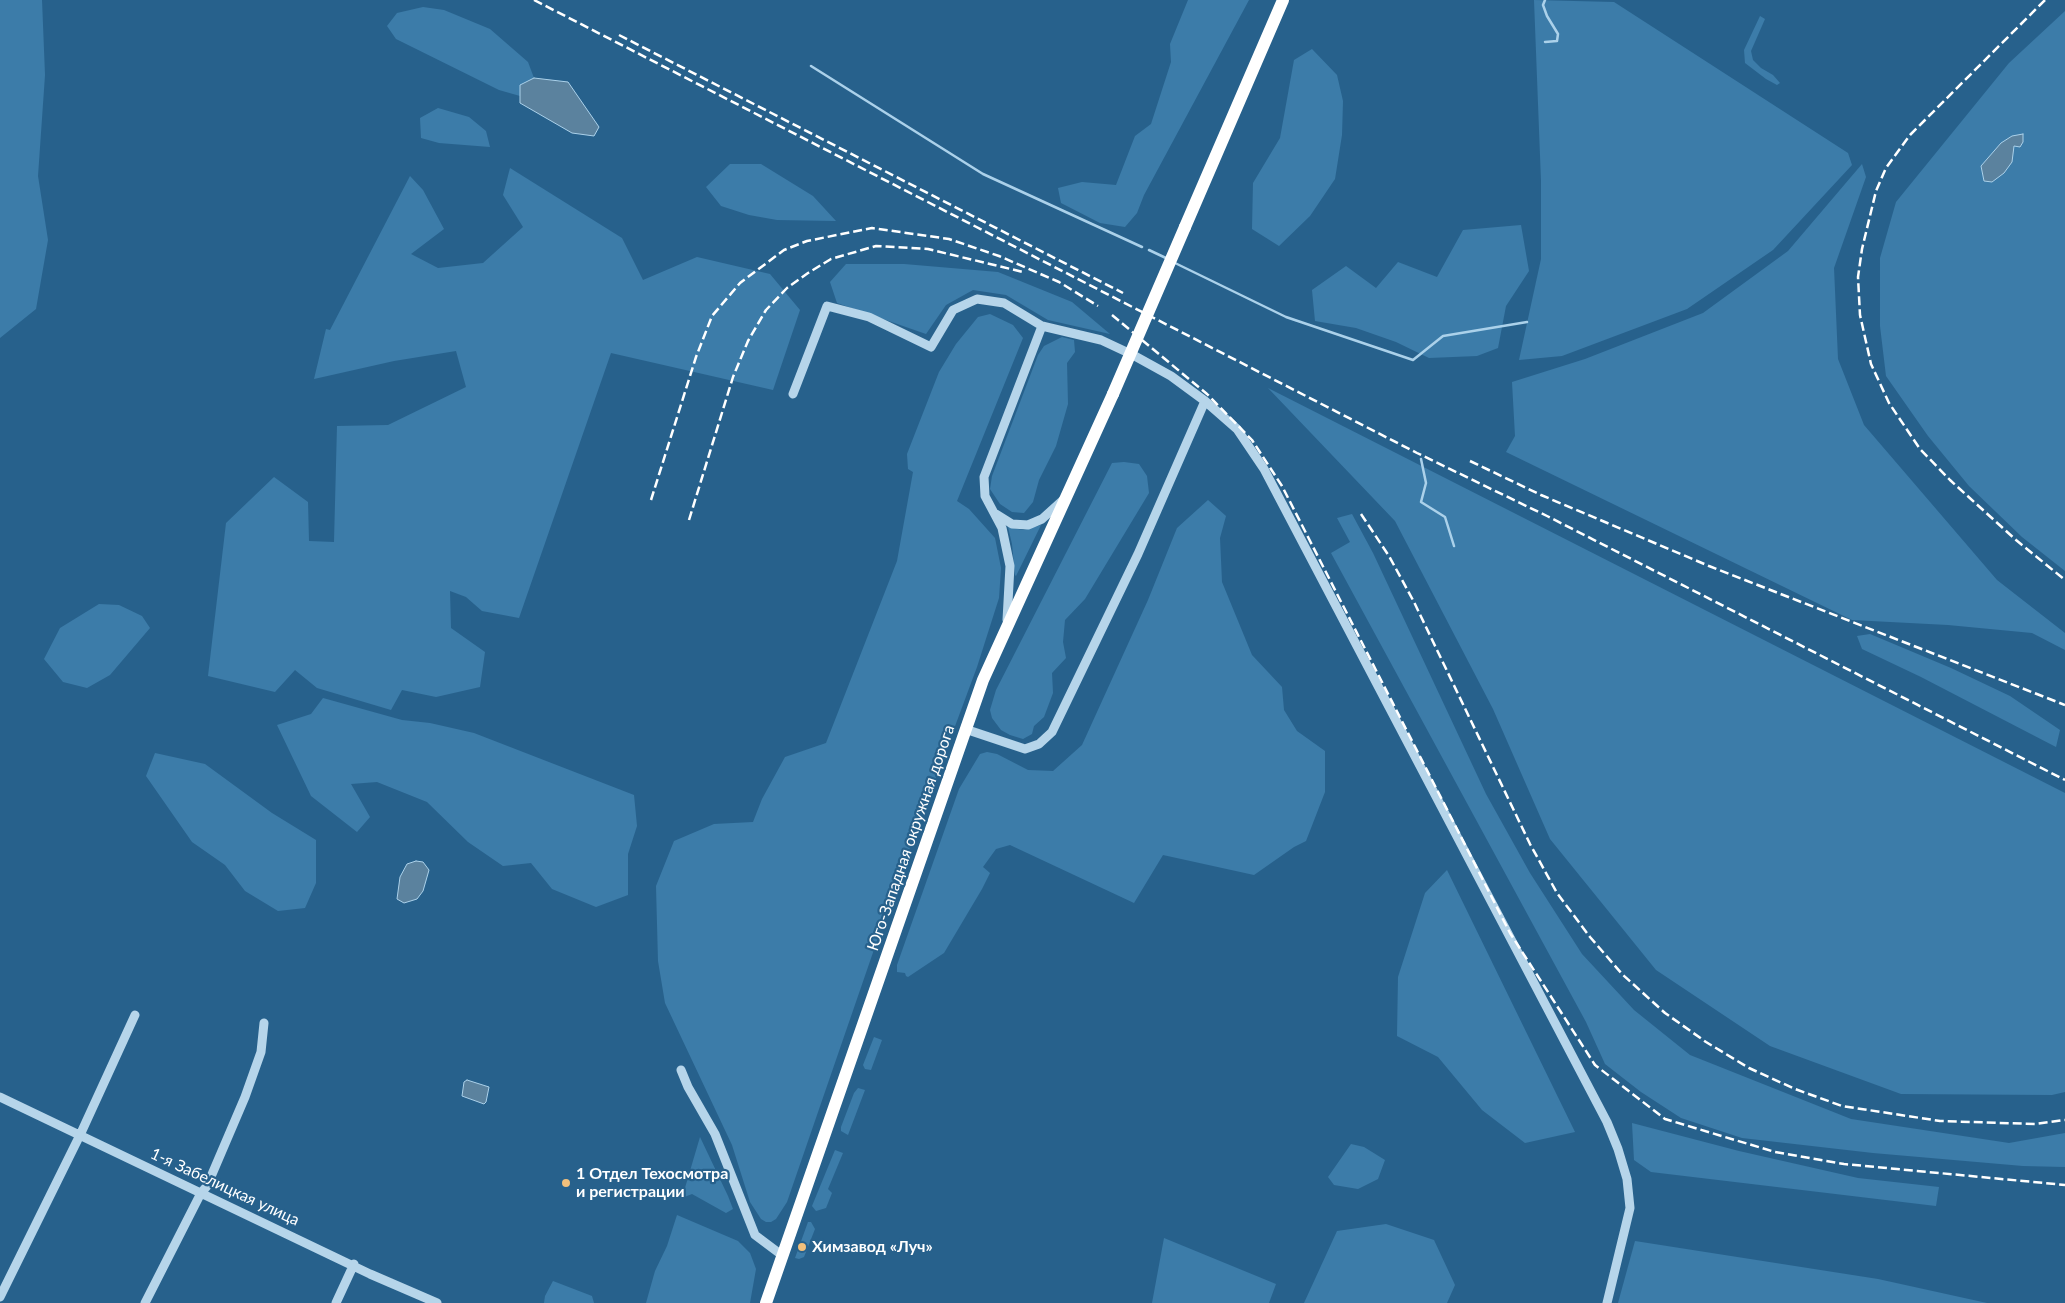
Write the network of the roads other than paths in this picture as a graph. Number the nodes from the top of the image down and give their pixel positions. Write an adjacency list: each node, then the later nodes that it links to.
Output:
1 (1283, 0): 5 (highway, Юго-Западная окружная дорога, bridge)
2 (1042, 326): 3 (street); 4 (street); 6 (street)
3 (793, 394)
4 (1205, 401): 8 (street); 22 (street)
5 (1067, 496): 6 (street); 7 (highway, Юго-Западная окружная дорога)
6 (995, 513): 7 (street)
7 (1007, 626): 8 (highway, Юго-Западная окружная дорога)
8 (965, 728): 15 (highway, Юго-Западная окружная дорога)
9 (135, 1014): 13 (street)
10 (264, 1023): 14 (street)
11 (681, 1070): 15 (street)
12 (0, 1097): 13 (street, 1-я Забелицкая улица)
13 (80, 1135): 14 (street, 1-я Забелицкая улица); 17 (street)
14 (201, 1193): 16 (street, 1-я Забелицкая улица); 18 (street)
15 (783, 1256): 21 (highway, Юго-Западная окружная дорога)
16 (354, 1264): 19 (street); 20 (street, 1-я Забелицкая улица)
17 (0, 1297)
18 (145, 1303)
19 (336, 1303)
20 (438, 1303)
21 (766, 1303)
22 (1607, 1303)

